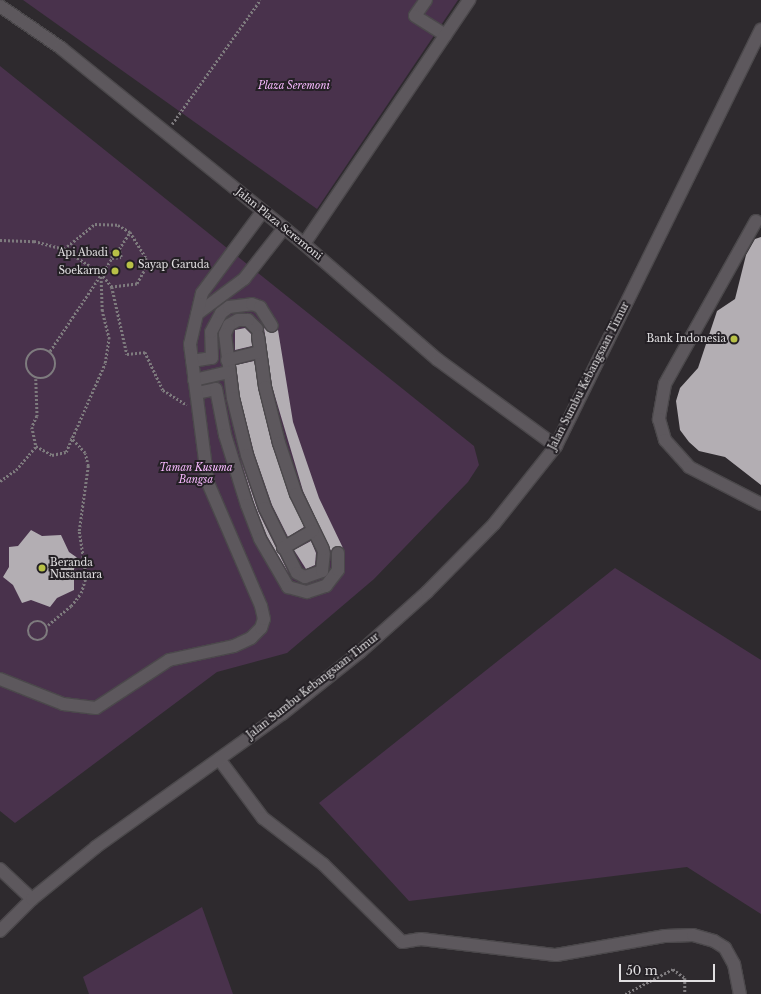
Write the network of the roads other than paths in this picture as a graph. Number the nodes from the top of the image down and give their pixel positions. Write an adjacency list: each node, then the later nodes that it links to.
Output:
1 (426, 0): 5 (street)
2 (469, 0): 5 (street)
3 (0, 6): 6 (street, Jalan Plaza Seremoni)
4 (761, 30): 19 (street, Jalan Sumbu Kebangsaan Timur)
5 (445, 35): 9 (street)
6 (263, 211): 8 (street, Jalan Plaza Seremoni); 10 (street)
7 (756, 221): 20 (street)
8 (284, 228): 9 (street, Jalan Plaza Seremoni); 11 (street)
9 (304, 244): 19 (street, Jalan Plaza Seremoni)
10 (217, 273): 11 (street); 12 (street)
11 (234, 286): 12 (street)
12 (197, 314): 15 (street)
13 (272, 326): 15 (street)
14 (260, 352): 16 (street); 16 (street); 21 (street)
15 (192, 361): 17 (street)
16 (228, 366): 17 (street); 22 (street)
17 (194, 380): 18 (street)
18 (198, 398): 23 (street); 24 (street)
19 (556, 446): 25 (street, Jalan Sumbu Kebangsaan Timur)
20 (761, 504)
21 (313, 531): 22 (street); 22 (street)
22 (283, 548)
23 (338, 553)
24 (0, 679)
25 (219, 759): 27 (street, Jalan Sumbu Kebangsaan Timur); 29 (street)
26 (0, 869): 27 (street)
27 (32, 899): 28 (street, Jalan Sumbu Kebangsaan Timur)
28 (0, 931)
29 (740, 994)

